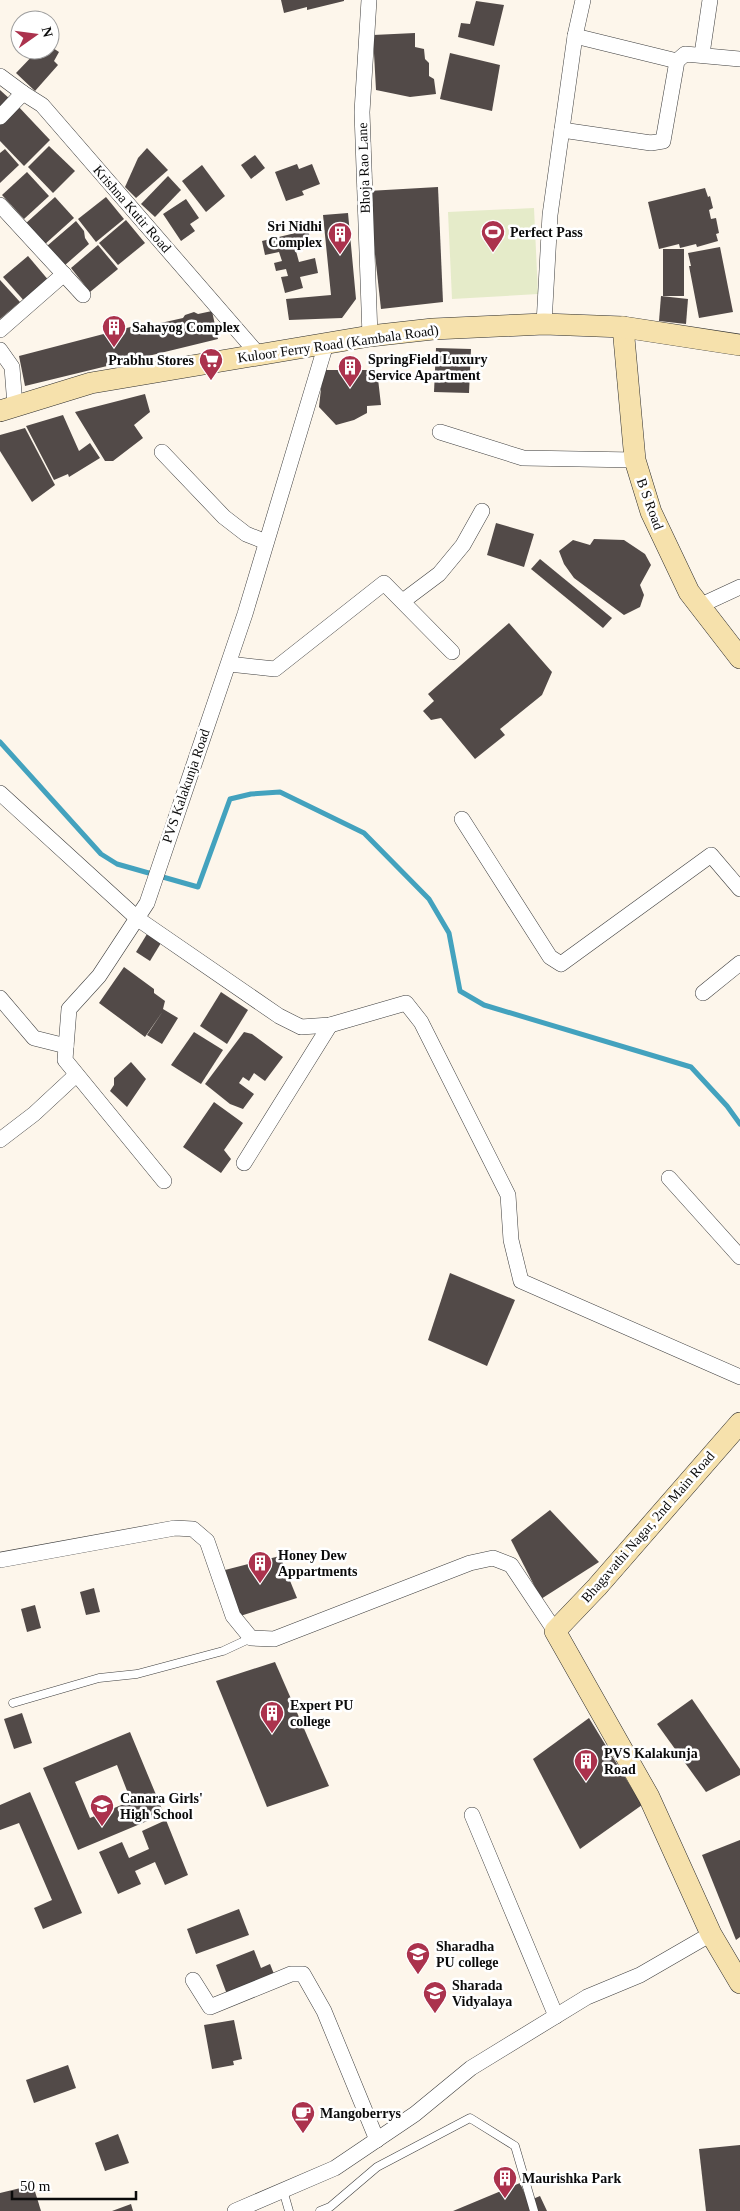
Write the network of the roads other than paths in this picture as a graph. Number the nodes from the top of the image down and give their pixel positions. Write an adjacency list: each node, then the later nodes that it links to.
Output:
1 (368, 0): 18 (street, Bhoja Rao Lane)
2 (583, 0): 4 (street)
3 (710, 0): 5 (street)
4 (575, 36): 7 (street); 11 (street)
5 (702, 54): 6 (street); 7 (street)
6 (740, 60)
7 (677, 61): 11 (street)
8 (0, 76): 9 (street, Krishna Kutir Road)
9 (23, 93): 10 (street); 22 (street, Krishna Kutir Road)
10 (0, 117)
11 (562, 130): 15 (street)
12 (0, 205): 13 (street)
13 (64, 274): 14 (street); 17 (street)
14 (82, 295)
15 (544, 324): 16 (street, Kuloor Ferry Road (Kambala Road)); 18 (street, Kuloor Ferry Road (Kambala Road))
16 (623, 327): 20 (street, Kuloor Ferry Road (Kambala Road)); 26 (street, B S Road)
17 (0, 330)
18 (370, 336): 19 (street, Kuloor Ferry Road (Kambala Road))
19 (326, 344): 22 (street, Kuloor Ferry Road (Kambala Road)); 28 (street, PVS Kalakunja Road)
20 (740, 345)
21 (0, 350): 23 (street)
22 (258, 354): 23 (street, Kuloor Ferry Road (Kambala Road))
23 (7, 408)
24 (440, 432): 26 (street)
25 (162, 452): 28 (street)
26 (635, 460): 31 (street, B S Road)
27 (482, 512): 30 (street)
28 (266, 542): 34 (street, PVS Kalakunja Road)
29 (740, 587): 31 (street)
30 (403, 602): 32 (street); 34 (street)
31 (699, 606): 33 (street, B S Road)
32 (452, 652)
33 (740, 658)
34 (228, 664): 38 (street, PVS Kalakunja Road)
35 (0, 794): 38 (street)
36 (462, 819): 37 (street)
37 (740, 889)
38 (138, 918): 42 (street); 43 (street, PVS Kalakunja Road)
39 (740, 963): 40 (street)
40 (704, 993)
41 (0, 998): 43 (street)
42 (330, 1025): 46 (street); 50 (street)
43 (66, 1046): 44 (street, PVS Kalakunja Road)
44 (76, 1075): 45 (street); 48 (street, PVS Kalakunja Road)
45 (0, 1140)
46 (244, 1163)
47 (669, 1178): 49 (street)
48 (164, 1181)
49 (740, 1257)
50 (740, 1377)
51 (740, 1423): 53 (street, Bhagavathi Nagar, 2nd Main Road)
52 (0, 1560): 54 (street)
53 (555, 1631): 54 (street); 57 (street)
54 (251, 1638): 55 (lane)
55 (13, 1703)
56 (472, 1815): 60 (street)
57 (711, 1934): 59 (street); 60 (street)
58 (193, 1980): 61 (street)
59 (740, 1983)
60 (556, 2016): 61 (street)
61 (377, 2140): 62 (street)
62 (283, 2190): 63 (street); 64 (lane)
63 (235, 2211)
64 (289, 2211)
65 (320, 2211): 66 (lane)
66 (534, 2211)

